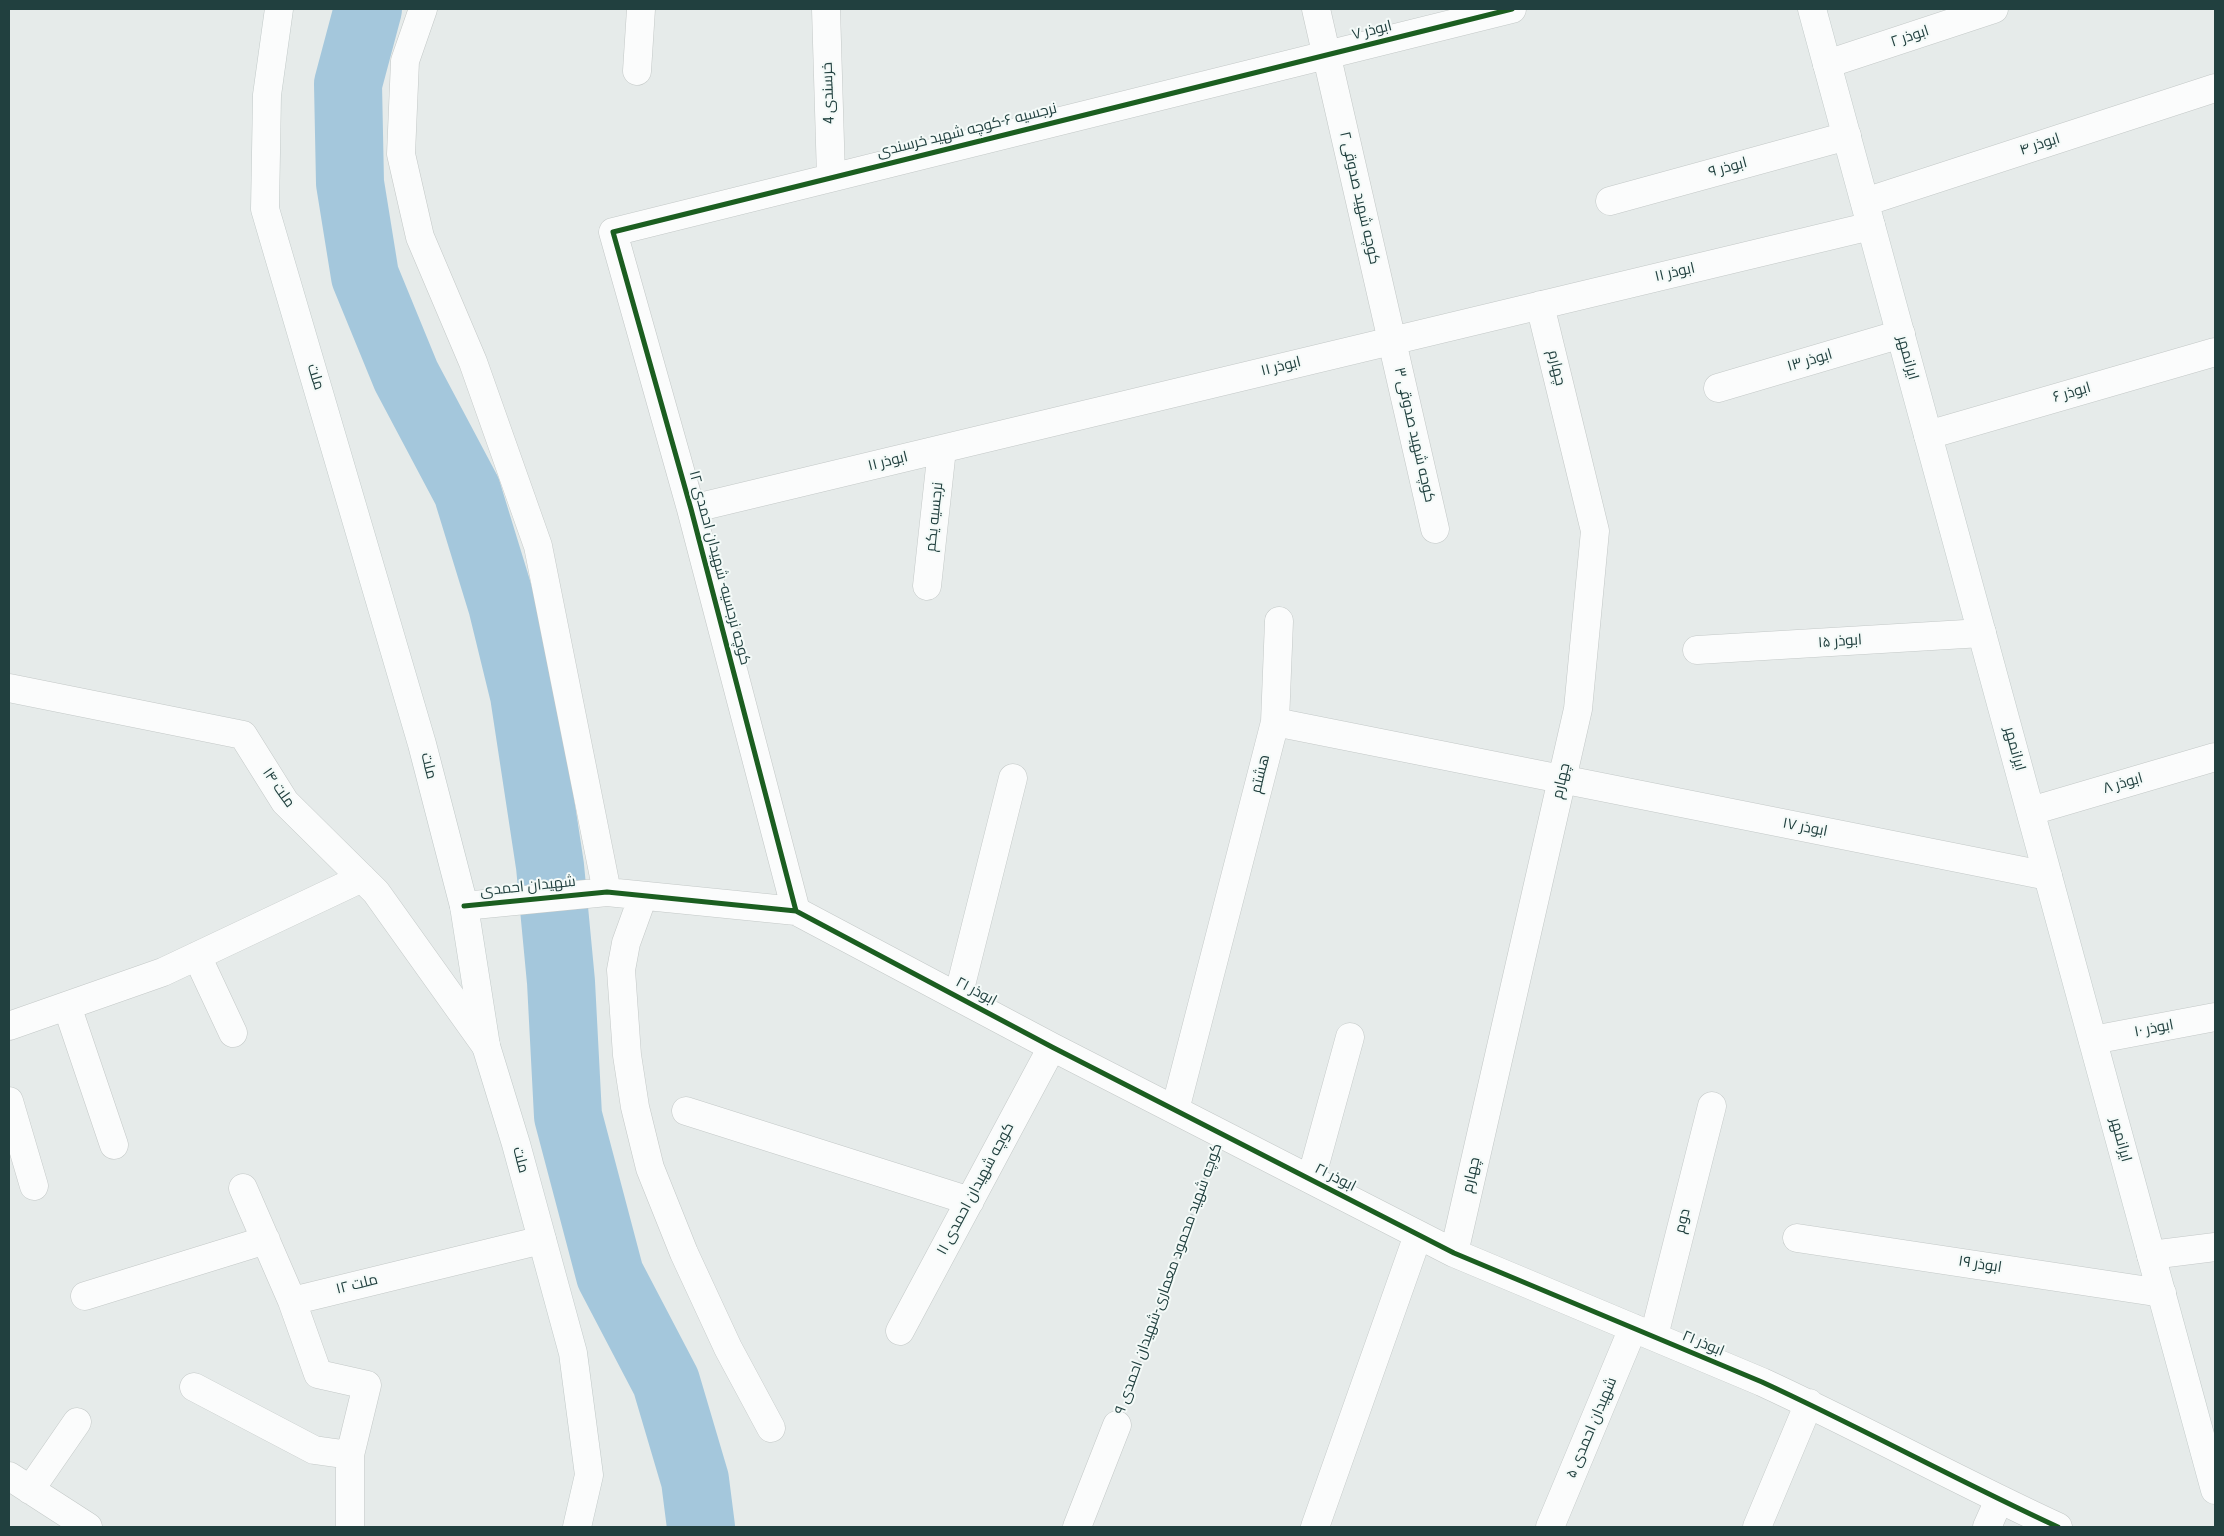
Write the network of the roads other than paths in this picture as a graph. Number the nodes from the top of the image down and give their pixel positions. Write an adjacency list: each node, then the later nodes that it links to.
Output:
1 (279, 9): 41 (street, ملت)
2 (423, 9): 39 (street)
3 (641, 9): 11 (street)
4 (826, 9): 14 (street, خرسندی 4)
5 (1316, 9): 9 (street, کوچه شهید صدوقی ۲)
6 (1512, 9): 9 (street, ۷ ابوذر)
7 (1812, 9): 10 (street, ایرانمهر)
8 (1994, 9): 10 (street, ۲ ابوذر)
9 (1326, 55): 14 (street, نرجسیه ۶-کوچه شهید خرسندی); 20 (street, کوچه شهید صدوقی ۲)
10 (1827, 64): 13 (street, ایرانمهر)
11 (637, 71)
12 (2215, 88): 16 (street, ابوذر ۴)
13 (1847, 136): 15 (street, ۹ ابوذر); 16 (street, ایرانمهر)
14 (832, 177): 17 (street, نرجسیه ۶-کوچه شهید خرسندی)
15 (1610, 201)
16 (1868, 214): 18 (street, ابوذر ۱۱); 19 (street, ایرانمهر)
17 (613, 232): 25 (street, کوچه نرجسیه- شهیدان احمدی ۱۲)
18 (1540, 305): 20 (street, ابوذر ۱۱); 35 (street, چهارم)
19 (1901, 334): 22 (street, ۱۳ ابوذر); 23 (street, ایرانمهر)
20 (1392, 340): 24 (street, ابوذر ۱۱); 26 (street, کوچه شهید صدوقی ۳)
21 (2215, 352): 23 (street, ابوذر ۶)
22 (1718, 388)
23 (1928, 435): 29 (street, ایرانمهر)
24 (942, 449): 25 (street, ابوذر ۱۱); 27 (street, نرجسیه یکم)
25 (692, 509): 42 (street, کوچه نرجسیه- شهیدان احمدی ۱۲)
26 (1436, 529)
27 (927, 586)
28 (1279, 621): 32 (street, هشتم)
29 (1982, 633): 30 (street, ۱۵ ابوذر); 36 (street, ایرانمهر)
30 (1697, 650)
31 (9, 688): 38 (street, ۱۴ ملت)
32 (1274, 722): 35 (street); 55 (street, هشتم)
33 (2215, 757): 36 (street, ۸ ابوذر)
34 (1013, 778): 44 (street)
35 (1562, 779): 37 (street, ۱۷ ابوذر); 67 (street, چهارم)
36 (2031, 811): 37 (street, ایرانمهر)
37 (2048, 876): 50 (street, ایرانمهر)
38 (362, 878): 43 (street); 51 (street, ۱۴ ملت)
39 (601, 893): 40 (street, ۲۱ ابوذر); 41 (street, شهیدان احمدی)
40 (643, 896): 42 (street, ۲۱ ابوذر); 78 (street)
41 (464, 906): 51 (street, ملت)
42 (796, 912): 44 (street, ۲۱ ابوذر)
43 (197, 956): 45 (street); 48 (street)
44 (958, 997): 52 (street, ۲۱ ابوذر)
45 (68, 1006): 47 (street); 57 (street)
46 (2215, 1017): 50 (street, ابوذر ۱۰)
47 (9, 1026)
48 (233, 1033)
49 (1350, 1037): 58 (street)
50 (2093, 1040): 68 (street, ایرانمهر)
51 (486, 1046): 65 (street, ملت)
52 (1052, 1047): 55 (street, ۲۱ ابوذر); 61 (street, کوچه شهیدان احمدی ۱۱)
53 (9, 1101): 59 (street)
54 (1712, 1106): 73 (street, دوم)
55 (1175, 1110): 58 (street, ۲۱ ابوذر)
56 (686, 1111): 61 (street)
57 (114, 1145)
58 (1311, 1179): 62 (street, ۲۱ ابوذر)
59 (34, 1186)
60 (243, 1188): 64 (street)
61 (970, 1201): 72 (street, کوچه شهیدان احمدی ۱۱)
62 (1418, 1235): 67 (street, ۲۱ ابوذر); 87 (street)
63 (1798, 1238): 69 (street, ابوذر ۱۹)
64 (266, 1240): 70 (street); 71 (street)
65 (542, 1240): 71 (street, ۱۲ ملت); 85 (street, ملت)
66 (2215, 1246): 68 (street)
67 (1454, 1253): 73 (street, ۲۱ ابوذر)
68 (2151, 1255): 69 (street, ایرانمهر)
69 (2162, 1292): 81 (street, ایرانمهر)
70 (85, 1296)
71 (292, 1301): 79 (street)
72 (900, 1332)
73 (1643, 1332): 75 (street, ۲۱ ابوذر); 88 (street, شهیدان احمدی ۵)
74 (194, 1387): 79 (street)
75 (1809, 1404): 82 (street, ۲۱ ابوذر); 89 (street)
76 (77, 1422): 80 (street)
77 (1116, 1425): 86 (street)
78 (771, 1428)
79 (350, 1455): 84 (street)
80 (19, 1483): 83 (street)
81 (2215, 1490)
82 (1999, 1500): 90 (street); 91 (street, ۲۱ ابوذر)
83 (88, 1527)
84 (350, 1527)
85 (577, 1527)
86 (1077, 1527)
87 (1315, 1527)
88 (1550, 1527)
89 (1758, 1527)
90 (1987, 1527)
91 (2058, 1527)

